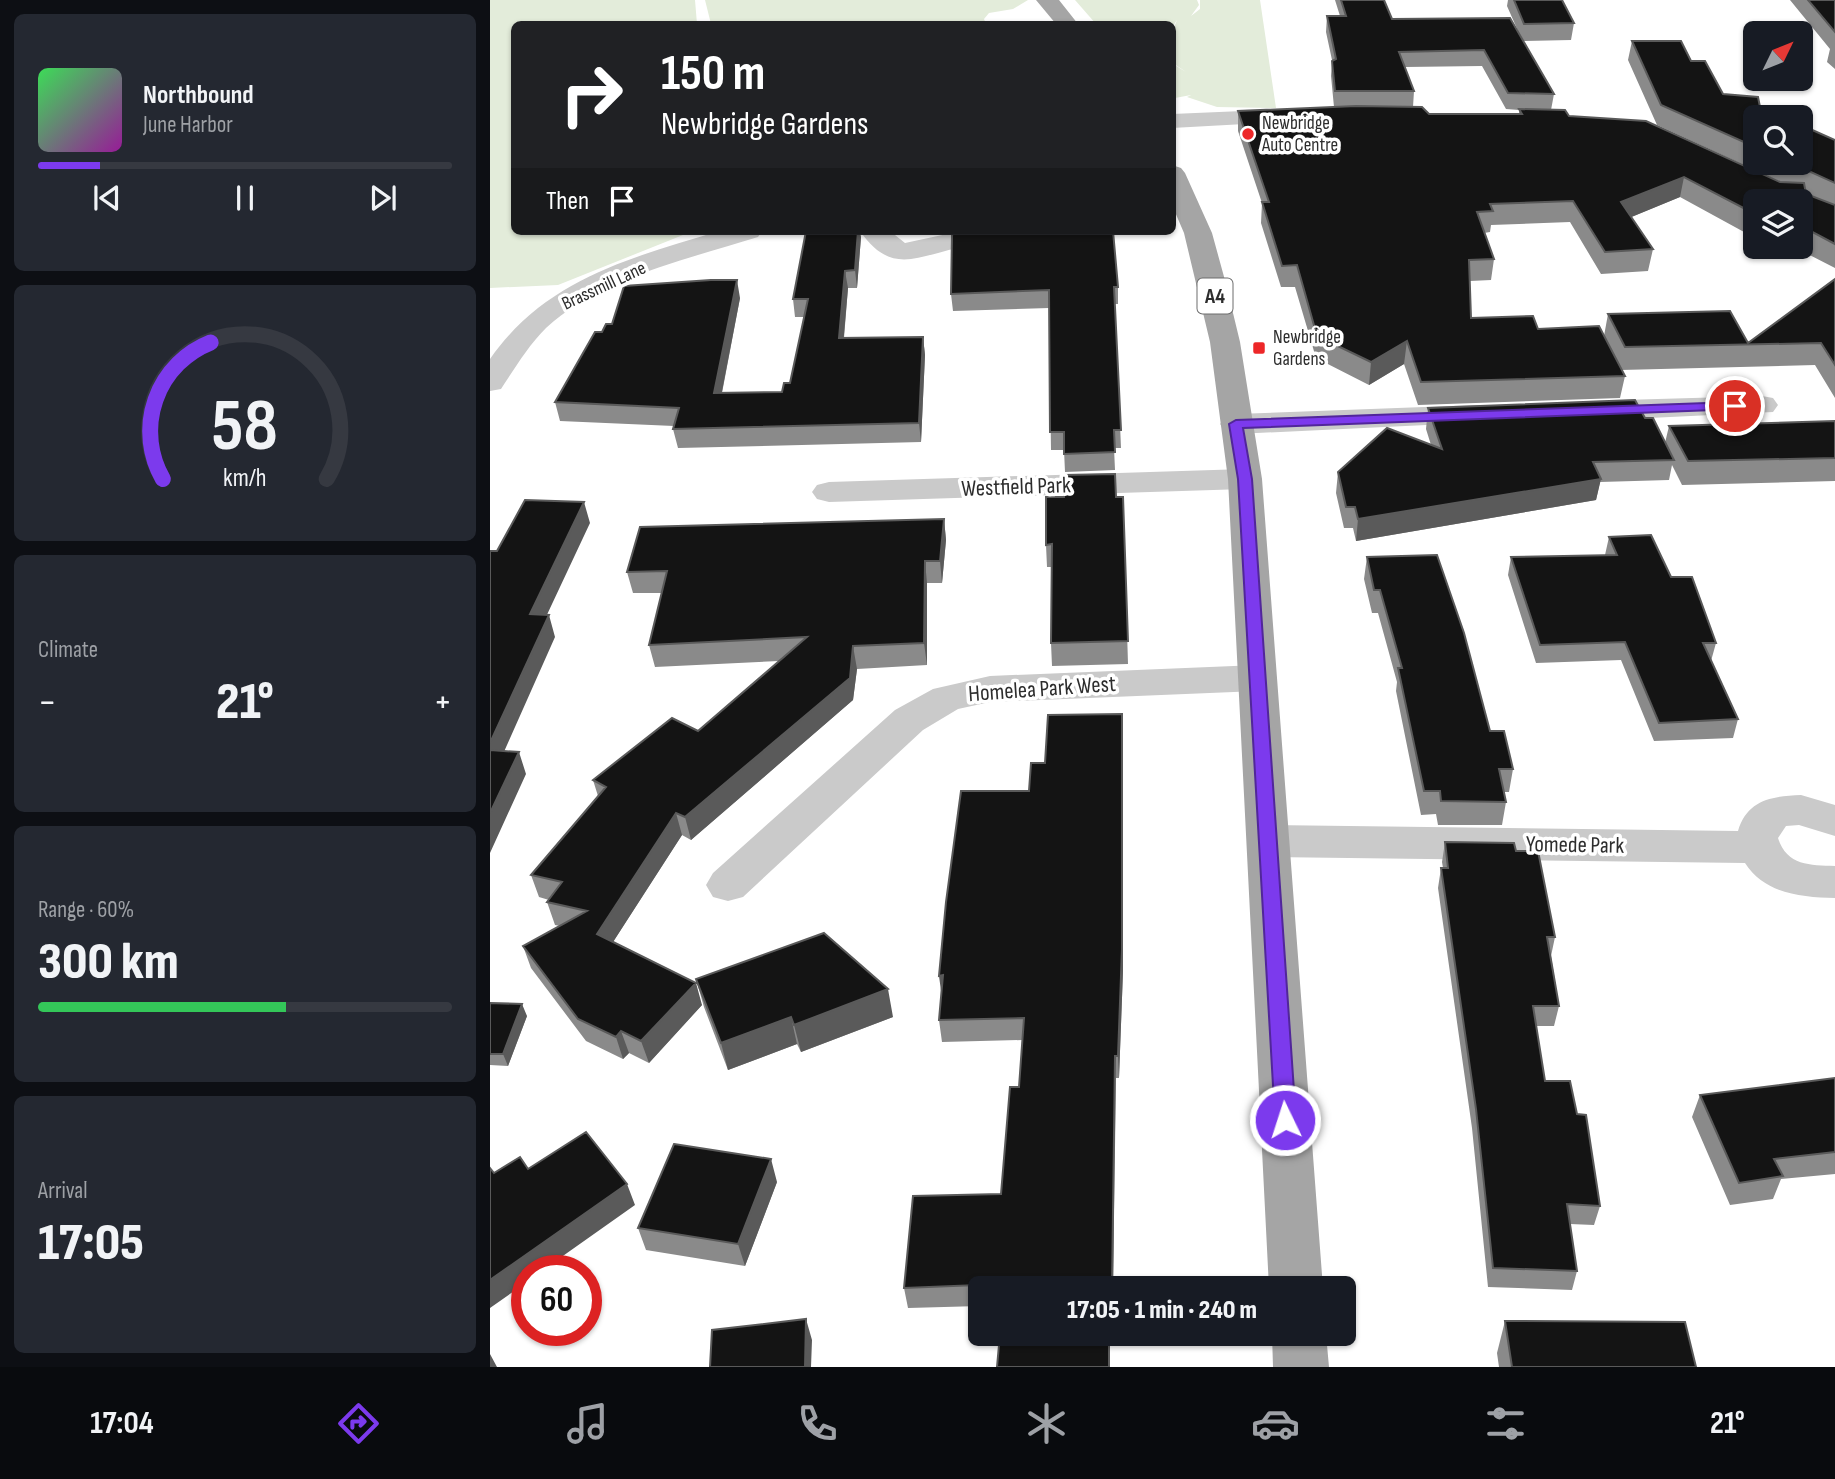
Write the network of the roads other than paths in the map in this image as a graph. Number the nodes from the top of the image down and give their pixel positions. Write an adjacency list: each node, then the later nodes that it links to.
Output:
1 (1046, 0): 2 (main road)
2 (1064, 21)
3 (1316, 116): 4 (street)
4 (1176, 121)
5 (1176, 182): 13 (main road, A4)
6 (736, 235): 9 (street, Brassmill Lane)
7 (877, 235): 8 (street)
8 (947, 242)
9 (490, 382)
10 (1762, 405): 11 (street)
11 (1555, 412)
12 (1513, 414): 13 (street)
13 (1236, 424): 14 (main road, A4)
14 (1245, 479): 15 (street, Westfield Park); 16 (main road, A4)
15 (830, 492)
16 (1258, 678): 18 (main road, A4); 21 (street, Homelea Park West)
17 (1835, 821): 19 (street)
18 (1268, 841): 19 (street, Yomede Park); 22 (main road, A4)
19 (1756, 847): 20 (street)
20 (1835, 882)
21 (728, 885)
22 (1295, 1276)
23 (1300, 1346): 24 (main road)
24 (1301, 1367)

